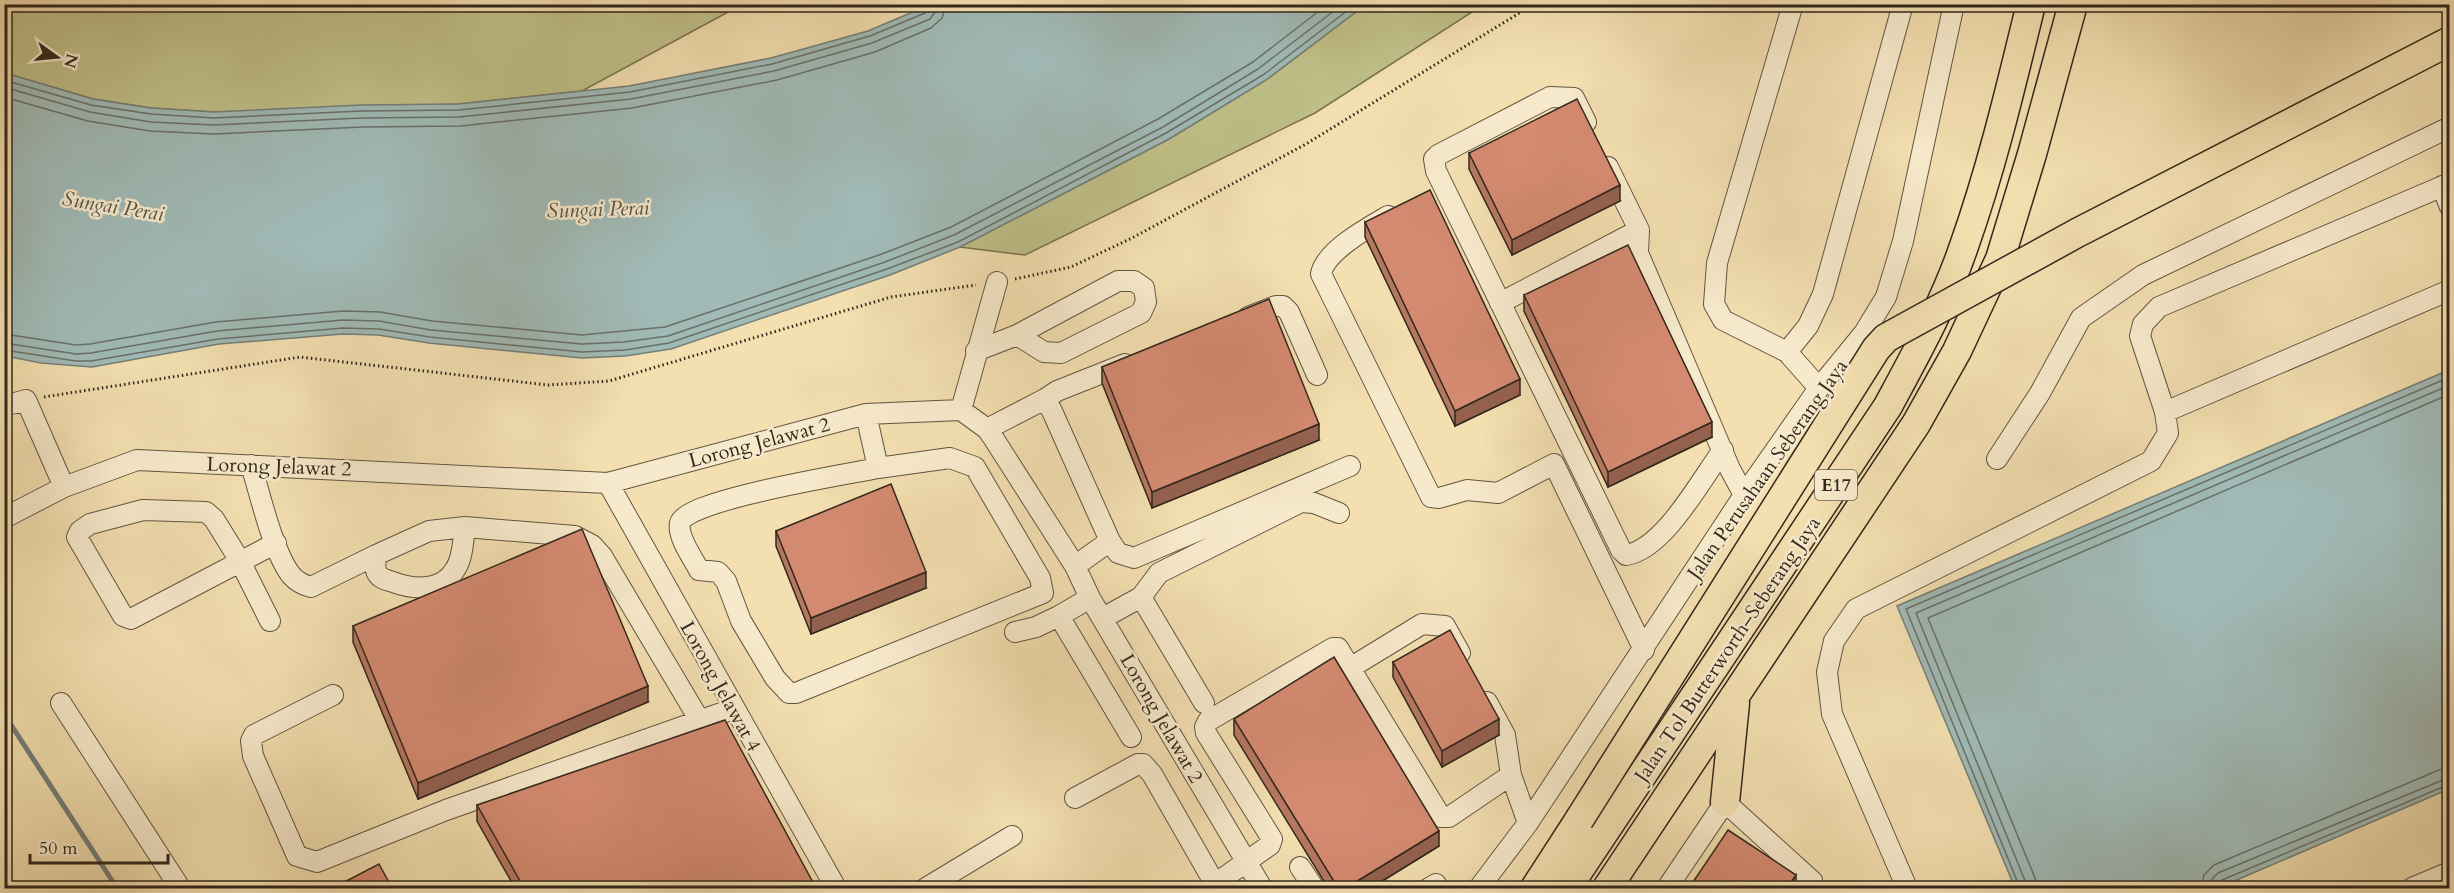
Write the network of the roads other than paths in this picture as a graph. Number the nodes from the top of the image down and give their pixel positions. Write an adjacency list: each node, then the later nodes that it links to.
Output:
1 (1793, 4): 18 (street)
2 (1903, 4): 18 (street)
3 (1954, 4): 21 (street, Jalan Perusahaan Seberang Jaya)
4 (2031, 4): 78 (highway, Jalan Tol Butterworth–Seberang Jaya / E17)
5 (2073, 4): 55 (highway, Jalan Tol Butterworth–Seberang Jaya / E17)
6 (2450, 41): 77 (highway, bridge)
7 (2450, 127): 29 (street)
8 (2446, 185): 9 (street); 25 (street)
9 (2450, 207)
10 (1401, 209): 50 (street)
11 (1639, 230): 14 (street); 14 (street); 28 (street)
12 (997, 282): 17 (street)
13 (2450, 290): 25 (street)
14 (1500, 303): 28 (street)
15 (1232, 323): 20 (street)
16 (1017, 335): 16 (street); 17 (street)
17 (976, 351): 24 (street)
18 (1787, 352): 21 (street)
19 (1144, 357): 22 (street)
20 (1317, 375)
21 (1820, 388): 35 (street, Jalan Perusahaan Seberang Jaya)
22 (1044, 399): 27 (street); 39 (street)
23 (4, 406): 34 (street)
24 (961, 410): 26 (street, Lorong Jelawat 2); 27 (street, Lorong Jelawat 2)
25 (2165, 412): 82 (street)
26 (866, 414): 32 (street); 33 (street, Lorong Jelawat 2)
27 (987, 429): 43 (street, Lorong Jelawat 2)
28 (1723, 450): 35 (street)
29 (1997, 459)
30 (251, 465): 33 (street, Lorong Jelawat 2); 34 (street, Lorong Jelawat 2); 40 (street)
31 (1350, 466): 39 (street)
32 (878, 468): 32 (street)
33 (608, 483): 58 (street, Lorong Jelawat 4)
34 (63, 486): 37 (street, Lorong Jelawat 2)
35 (1744, 495): 50 (street, Jalan Perusahaan Seberang Jaya)
36 (1339, 513): 44 (street)
37 (4, 518)
38 (465, 526): 41 (street); 41 (street); 59 (street)
39 (1110, 541): 43 (street)
40 (276, 543): 41 (street); 42 (street)
41 (376, 555)
42 (240, 561): 42 (street); 48 (street)
43 (1075, 566): 45 (street, Lorong Jelawat 2)
44 (1141, 597): 47 (street); 57 (street)
45 (1090, 598): 46 (street); 47 (street, Lorong Jelawat 2)
46 (1059, 616): 49 (street); 60 (street)
47 (1103, 618): 67 (street, Lorong Jelawat 2)
48 (270, 621)
49 (1015, 632)
50 (1644, 650): 64 (street, Jalan Perusahaan Seberang Jaya)
51 (1467, 666): 52 (street)
52 (1350, 668): 61 (street); 67 (street)
53 (1478, 685): 61 (street)
54 (333, 694): 59 (street)
55 (1736, 698): 63 (highway); 79 (highway, Jalan Tol Butterworth–Seberang Jaya / E17)
56 (61, 703): 71 (street)
57 (1204, 703)
58 (733, 709): 59 (street); 72 (street, Lorong Jelawat 4)
59 (700, 721)
60 (1131, 737)
61 (1511, 775): 64 (street)
62 (1075, 798): 70 (street)
63 (1734, 812): 66 (street); 80 (street); 81 (street)
64 (1528, 823): 76 (street, Jalan Perusahaan Seberang Jaya)
65 (1012, 836): 73 (street)
66 (1731, 840)
67 (1246, 862): 70 (street); 74 (street, Lorong Jelawat 2)
68 (1300, 867): 75 (street)
69 (2450, 872): 83 (street)
70 (1212, 886)
71 (180, 888)
72 (836, 888)
73 (926, 888)
74 (1262, 888)
75 (1314, 888)
76 (1479, 888)
77 (1535, 888)
78 (1567, 888)
79 (1608, 888)
80 (1667, 888)
81 (1809, 888)
82 (1907, 888)
83 (2412, 888)

